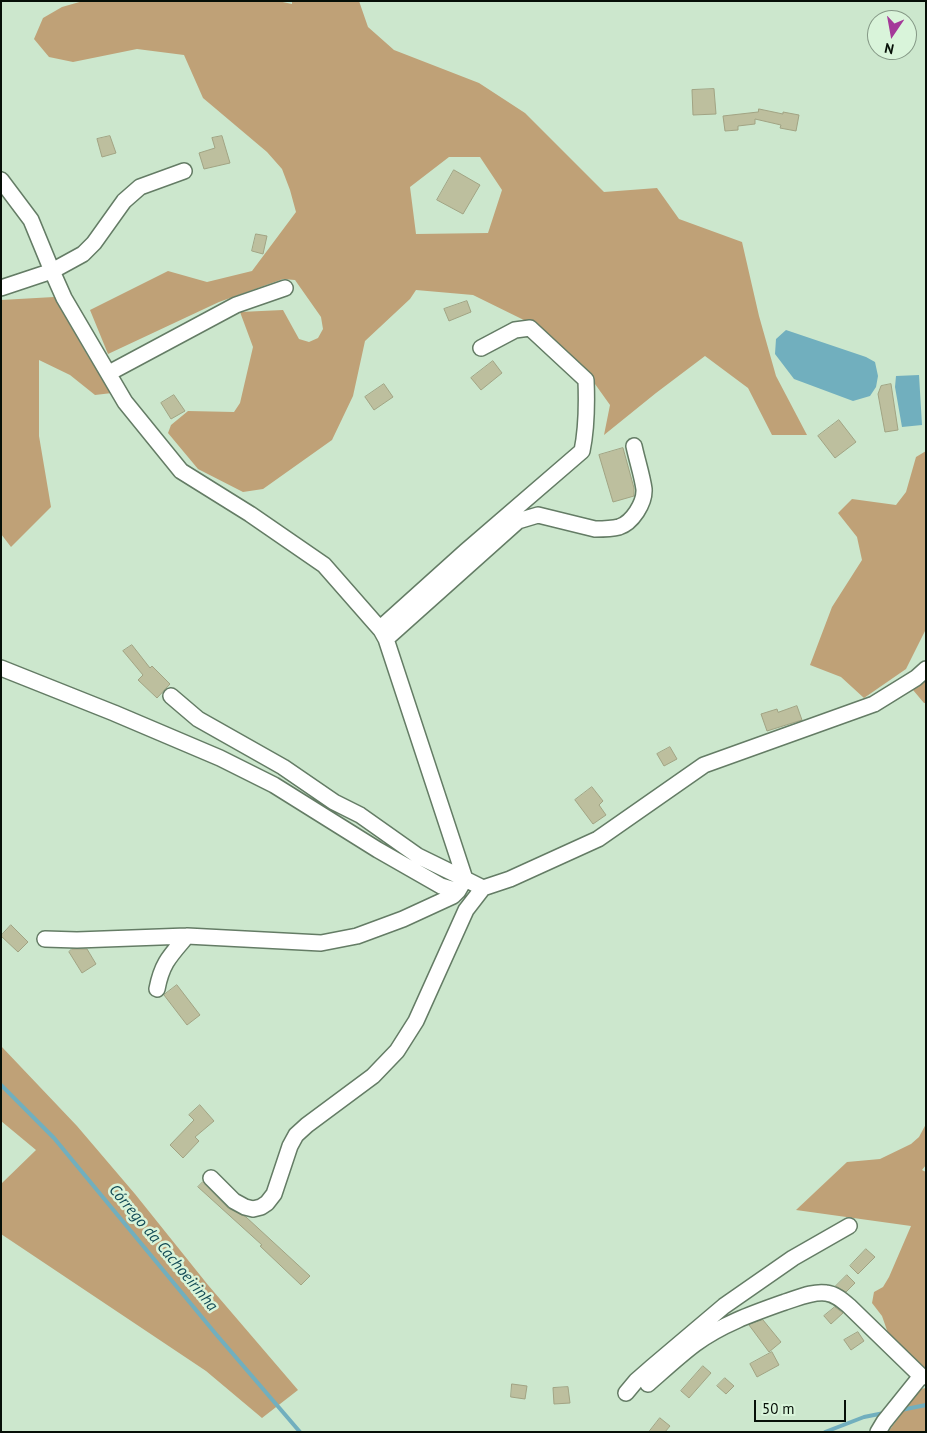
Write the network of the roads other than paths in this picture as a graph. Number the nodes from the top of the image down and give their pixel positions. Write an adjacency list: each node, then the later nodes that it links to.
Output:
1 (184, 171): 3 (street)
2 (1, 180): 3 (street)
3 (52, 271): 4 (street); 7 (street)
4 (1, 288)
5 (285, 288): 7 (street)
6 (481, 348): 9 (street)
7 (109, 373): 9 (street)
8 (634, 446): 9 (street)
9 (383, 634): 13 (street)
10 (1, 668): 13 (street)
11 (926, 669): 14 (street)
12 (171, 696): 13 (street)
13 (462, 885): 14 (street); 15 (street)
14 (483, 888): 18 (street)
15 (187, 936): 16 (street); 17 (street)
16 (44, 939)
17 (156, 989)
18 (210, 1178)
19 (849, 1226): 22 (street)
20 (924, 1377): 21 (street); 23 (street)
21 (648, 1384)
22 (626, 1393)
23 (878, 1432)

